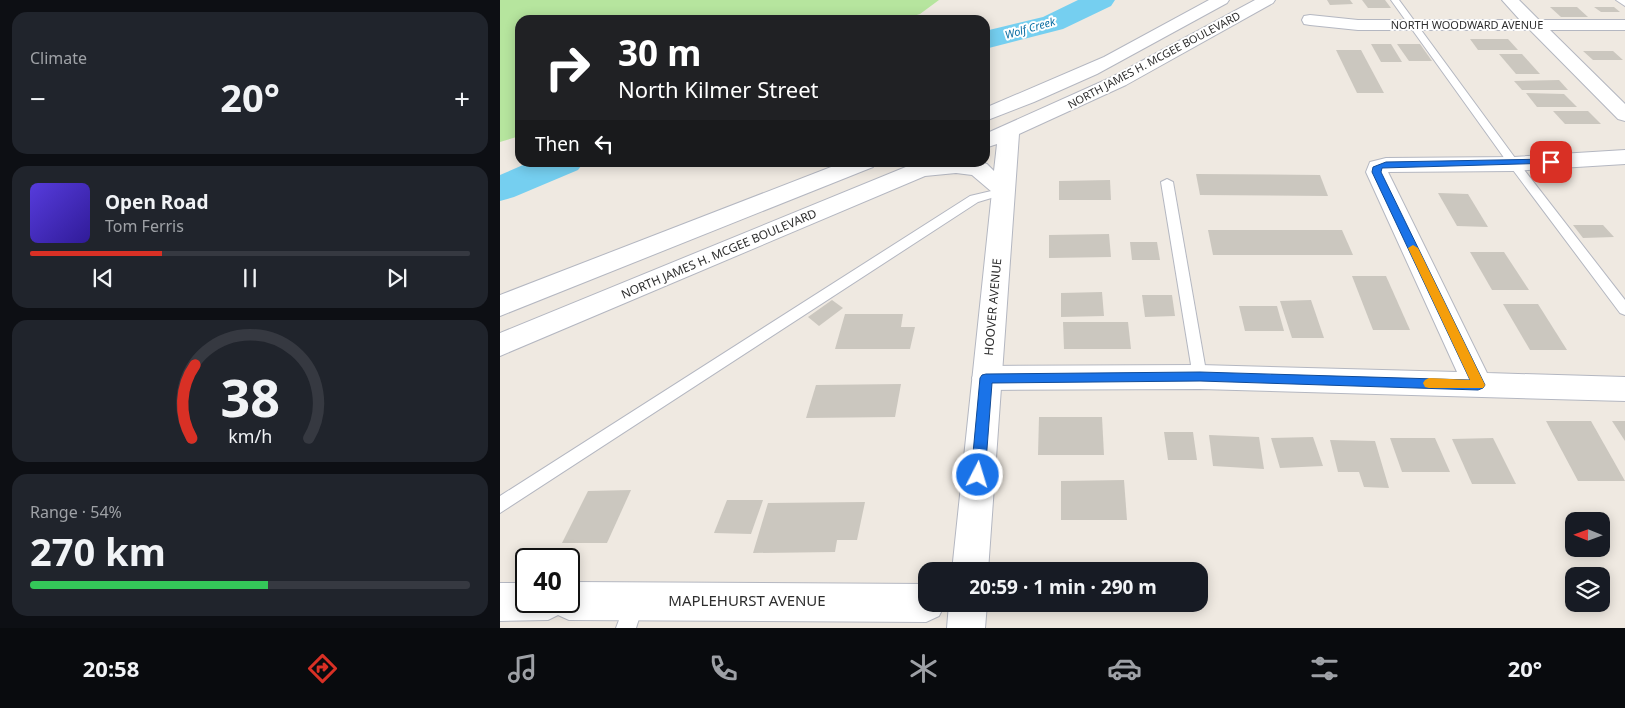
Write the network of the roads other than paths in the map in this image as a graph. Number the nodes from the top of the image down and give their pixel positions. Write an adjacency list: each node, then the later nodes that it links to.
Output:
1 (1220, 0): 11 (street, NORTH JAMES H. MCGEE BOULEVARD)
2 (1267, 0): 14 (street, NORTH JAMES H. MCGEE BOULEVARD)
3 (1395, 0): 8 (lane)
4 (1510, 0): 9 (street)
5 (1620, 0): 6 (lane)
6 (1625, 4)
7 (1310, 20): 8 (street, NORTH WOODWARD AVENUE)
8 (1414, 25): 9 (street, NORTH WOODWARD AVENUE); 16 (lane)
9 (1535, 25): 10 (street, NORTH WOODWARD AVENUE); 12 (street)
10 (1625, 25)
11 (990, 113)
12 (1625, 114)
13 (990, 123): 14 (street)
14 (997, 136): 21 (street, HOOVER AVENUE)
15 (1625, 157): 16 (street)
16 (1514, 164): 23 (lane); 27 (street)
17 (852, 167): 22 (street)
18 (929, 167): 24 (street, NORTH JAMES H. MCGEE BOULEVARD)
19 (964, 167): 21 (street, NORTH JAMES H. MCGEE BOULEVARD)
20 (1167, 182): 25 (lane)
21 (1004, 191): 26 (street, HOOVER AVENUE); 29 (lane)
22 (500, 306)
23 (1625, 310)
24 (500, 345)
25 (1200, 377): 26 (street); 27 (street)
26 (986, 378): 30 (street, HOOVER AVENUE)
27 (1478, 385): 28 (street)
28 (1625, 389)
29 (500, 505)
30 (971, 562)
31 (500, 602): 32 (street)
32 (515, 602)
33 (918, 602): 36 (street, MAPLEHURST AVENUE)
34 (580, 603): 36 (street, MAPLEHURST AVENUE)
35 (967, 612): 37 (street)
36 (631, 614)
37 (966, 628)

